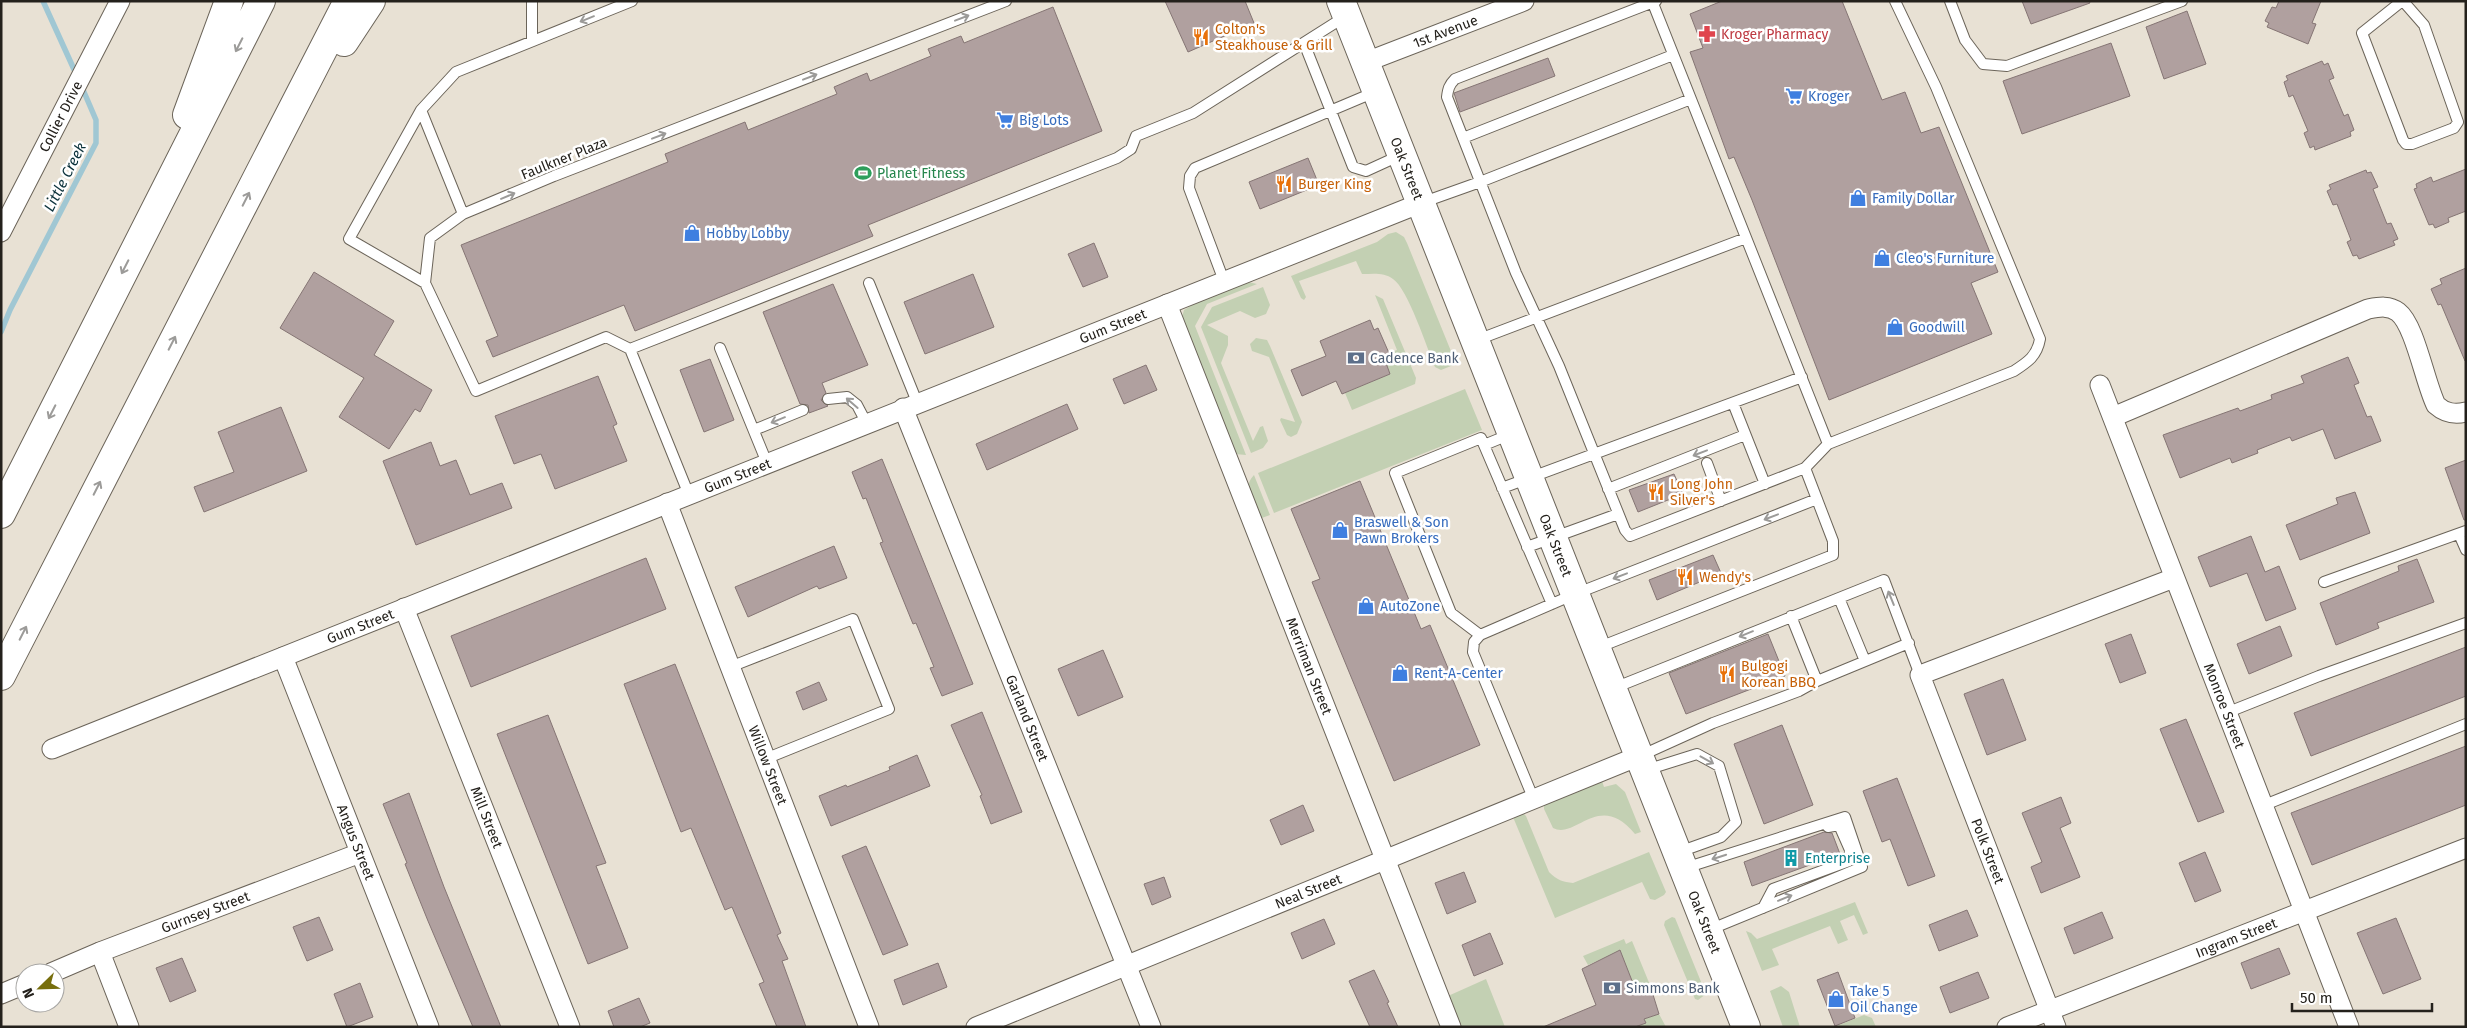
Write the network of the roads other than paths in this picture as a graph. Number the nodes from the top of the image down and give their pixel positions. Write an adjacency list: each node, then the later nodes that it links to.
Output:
1 (120, 1): 30 (street, Collier Drive)
2 (229, 1): 31 (highway)
3 (261, 1): 31 (highway, one-way to 31)
4 (348, 1): 26 (highway)
5 (371, 1): 26 (highway)
6 (532, 1): 16 (lane)
7 (632, 1): 16 (lane, one-way to 16)
8 (1006, 1): 29 (lane, Faulkner Plaza, one-way to 8)
9 (1524, 1): 19 (street, 1st Avenue)
10 (1895, 1): 53 (lane)
11 (1950, 1): 12 (lane)
12 (2182, 1)
13 (2402, 1): 13 (lane)
14 (1653, 2): 18 (lane); 24 (lane)
15 (1344, 8): 17 (lane); 19 (highway, Oak Street)
16 (532, 41): 22 (lane)
17 (1304, 43): 23 (lane); 40 (lane)
18 (1673, 55): 21 (lane); 24 (lane)
19 (1366, 62): 20 (highway, Oak Street)
20 (1377, 91): 23 (lane); 25 (highway, Oak Street)
21 (1691, 99): 27 (lane); 32 (lane)
22 (421, 110): 29 (lane); 35 (lane)
23 (1330, 110): 25 (lane); 33 (lane)
24 (1463, 138): 27 (lane)
25 (1402, 155): 28 (highway, Oak Street)
26 (262, 169): 87 (highway, one-way to 26)
27 (1480, 182): 28 (lane); 37 (lane)
28 (1421, 203): 33 (street, Gum Street); 38 (highway, Oak Street)
29 (463, 214): 35 (lane, Faulkner Plaza)
30 (1, 232)
31 (142, 233): 67 (highway, one-way to 67)
32 (1746, 238): 37 (lane); 41 (lane)
33 (1224, 281): 36 (street, Gum Street)
34 (869, 283): 45 (lane)
35 (425, 284): 40 (lane)
36 (1167, 304): 45 (street, Gum Street); 100 (street, Merriman Street)
37 (1537, 317): 38 (lane); 55 (lane)
38 (1476, 341): 51 (highway, Oak Street)
39 (720, 348): 50 (lane)
40 (630, 349): 63 (lane)
41 (1802, 376): 44 (lane); 53 (lane)
42 (2100, 385): 48 (street, Monroe Street)
43 (828, 399): 49 (lane, one-way to 43)
44 (1733, 403): 52 (lane); 55 (lane)
45 (910, 405): 49 (street, Gum Street); 106 (street, Garland Street)
46 (802, 410): 50 (lane, one-way to 50)
47 (2466, 412): 48 (street)
48 (2113, 417): 73 (street, Monroe Street)
49 (867, 424): 56 (street, Gum Street)
50 (754, 430): 56 (lane)
51 (1512, 434): 54 (lane); 59 (highway, Oak Street)
52 (1745, 435): 60 (lane); 62 (lane, one-way to 62)
53 (1828, 444): 58 (lane)
54 (1484, 446): 61 (lane); 80 (lane)
55 (1594, 455): 59 (lane); 62 (lane)
56 (768, 463): 63 (street, Gum Street)
57 (1707, 464): 65 (lane)
58 (1805, 468): 60 (lane); 64 (lane)
59 (1530, 478): 61 (lane); 70 (highway, Oak Street)
60 (1765, 484): 65 (lane)
61 (1502, 488): 71 (lane)
62 (1608, 489): 68 (lane)
63 (689, 495): 66 (street, Gum Street)
64 (1816, 499): 76 (lane, one-way to 76); 82 (lane)
65 (1721, 501): 68 (lane)
66 (667, 503): 77 (street, Gum Street); 85 (street, Willow Street)
67 (1, 514)
68 (1618, 514): 70 (lane)
69 (2462, 532): 72 (lane); 74 (lane)
70 (1553, 538): 71 (lane); 76 (highway, Oak Street)
71 (1527, 547): 76 (lane)
72 (2466, 550)
73 (2174, 578): 86 (street); 90 (street, Monroe Street)
74 (2324, 582)
75 (1839, 598): 78 (lane); 81 (lane, one-way to 75); 84 (lane)
76 (1564, 599): 80 (lane); 82 (highway, Oak Street)
77 (404, 608): 83 (street, Gum Street); 113 (street, Mill Street)
78 (1792, 616): 88 (lane); 89 (lane, one-way to 89)
79 (2466, 623): 90 (lane)
80 (1480, 634): 95 (lane)
81 (1909, 643): 84 (lane); 86 (lane)
82 (1596, 648): 89 (highway, Oak Street)
83 (283, 657): 92 (street, Gum Street); 99 (street, Angus Street)
84 (1864, 661): 88 (lane)
85 (730, 667): 93 (street, Willow Street); 93 (lane)
86 (1920, 675): 110 (street, Polk Street)
87 (1, 676)
88 (1817, 681): 94 (lane)
89 (1613, 689): 94 (highway, Oak Street)
90 (2226, 713): 96 (street, Monroe Street)
91 (2466, 724): 96 (lane)
92 (52, 749)
93 (766, 759): 114 (street, Willow Street)
94 (1642, 763): 95 (street, Neal Street); 101 (highway, Oak Street); 101 (lane, one-way to 101)
95 (1534, 800): 100 (street, Neal Street)
96 (2262, 806): 103 (street, Monroe Street)
97 (2466, 848): 103 (street, Ingram Street)
98 (1745, 849): 101 (lane, one-way to 101); 102 (lane); 102 (lane, one-way to 98)
99 (360, 854): 105 (street, Gurnsey Street); 112 (street, Angus Street)
100 (1385, 861): 106 (street, Neal Street); 117 (street, Merriman Street)
101 (1680, 861): 104 (highway, Oak Street)
102 (1763, 908): 104 (lane)
103 (2303, 910): 110 (street, Ingram Street); 120 (street, Monroe Street)
104 (1708, 930): 118 (highway, Oak Street)
105 (100, 952): 107 (street, Gurnsey Street); 111 (street)
106 (1127, 966): 115 (street, Neal Street); 116 (street, Garland Street)
107 (65, 967)
108 (15, 988): 109 (street)
109 (1, 994)
110 (2052, 1018): 119 (street, Ingram Street)
111 (129, 1027)
112 (429, 1027)
113 (570, 1027)
114 (869, 1027)
115 (976, 1027)
116 (1151, 1027)
117 (1452, 1027)
118 (1746, 1027)
119 (2007, 1027)
120 (2349, 1027)

